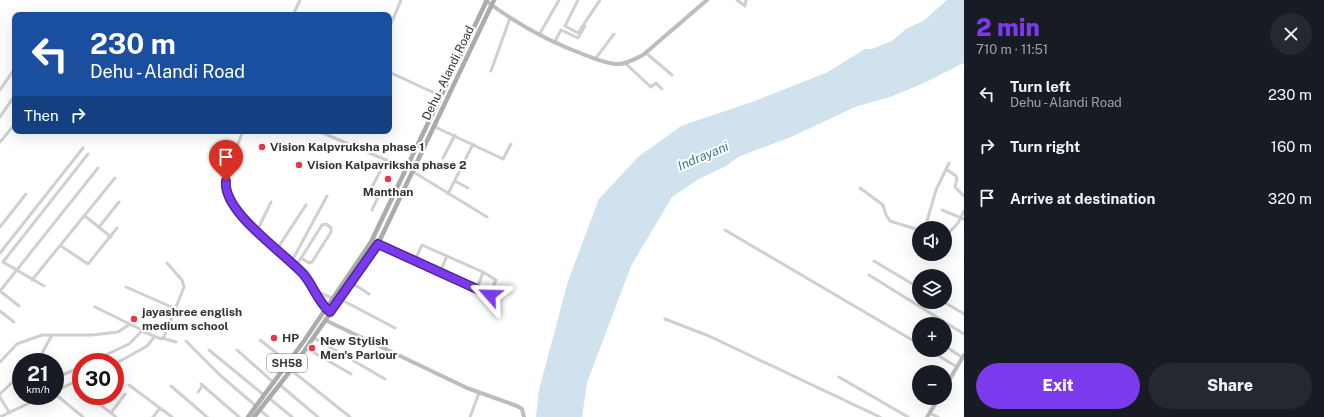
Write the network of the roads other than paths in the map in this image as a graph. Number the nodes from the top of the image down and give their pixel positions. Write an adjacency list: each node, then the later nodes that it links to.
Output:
1 (300, 0): 12 (street)
2 (401, 0): 14 (street)
3 (486, 0): 11 (street); 28 (main road, Dehu - Alandi Road / SH58)
4 (494, 0): 11 (main road, Dehu - Alandi Road / SH58)
5 (559, 0): 17 (street)
6 (578, 0): 15 (street)
7 (600, 0): 15 (street)
8 (708, 0): 19 (street)
9 (746, 0): 10 (street)
10 (740, 1)
11 (491, 5): 13 (street); 31 (main road, Dehu - Alandi Road / SH58)
12 (294, 12)
13 (510, 18): 17 (street); 22 (street)
14 (392, 22)
15 (586, 23): 18 (street)
16 (614, 34): 20 (street)
17 (539, 35): 18 (street)
18 (554, 43): 20 (street)
19 (646, 53): 21 (street); 25 (street)
20 (596, 58): 21 (street)
21 (625, 63): 26 (street)
22 (491, 71)
23 (12, 72): 27 (street)
24 (392, 73): 28 (street)
25 (672, 75)
26 (662, 89)
27 (0, 90)
28 (441, 96): 45 (main road, Dehu - Alandi Road / SH58)
29 (12, 100): 30 (street)
30 (0, 117)
31 (434, 126): 35 (street); 47 (main road, Dehu - Alandi Road / SH58)
32 (12, 128): 36 (street)
33 (242, 134): 72 (street)
34 (325, 134): 42 (street)
35 (454, 135): 37 (street); 41 (street)
36 (0, 142)
37 (473, 144): 38 (street); 49 (street)
38 (511, 144)
39 (83, 148): 78 (street)
40 (88, 154): 86 (street)
41 (443, 158)
42 (386, 160): 45 (street); 59 (street)
43 (949, 163): 46 (street)
44 (98, 168): 86 (street)
45 (406, 169): 47 (street); 97 (main road, Dehu - Alandi Road / SH58)
46 (946, 169): 55 (street); 65 (street)
47 (412, 171): 53 (street); 74 (main road, Dehu - Alandi Road / SH58)
48 (115, 178): 62 (street)
49 (455, 181): 50 (street); 53 (street)
50 (468, 188)
51 (860, 188): 69 (street)
52 (26, 194): 66 (street)
53 (448, 194): 63 (street)
54 (328, 196): 81 (street)
55 (964, 196)
56 (119, 202): 67 (street)
57 (272, 202): 72 (street)
58 (306, 205): 76 (street)
59 (372, 210)
60 (942, 210): 64 (street)
61 (964, 212): 64 (street)
62 (85, 216): 67 (street); 75 (street)
63 (487, 217)
64 (962, 219): 71 (street)
65 (927, 221)
66 (0, 227)
67 (99, 227): 73 (street)
68 (118, 228): 73 (street)
69 (912, 228)
70 (724, 230): 119 (street)
71 (952, 230)
72 (257, 231): 77 (street)
73 (111, 237): 75 (street)
74 (378, 244): 82 (street); 91 (main road, Dehu - Alandi Road / SH58)
75 (61, 246): 90 (street)
76 (278, 247): 77 (street); 81 (street)
77 (276, 251): 102 (street)
78 (0, 252)
79 (447, 256): 82 (street); 87 (street); 88 (street)
80 (301, 258): 80 (street); 85 (street)
81 (293, 259): 85 (street)
82 (415, 260): 87 (street)
83 (874, 261): 92 (street)
84 (167, 263): 103 (street)
85 (298, 263): 97 (street)
86 (16, 271): 90 (street); 99 (street)
87 (440, 272): 95 (street)
88 (483, 272): 95 (street); 95 (street)
89 (869, 275): 113 (street)
90 (32, 280): 93 (street)
91 (352, 283): 96 (street); 98 (main road, Dehu - Alandi Road / SH58)
92 (912, 284)
93 (44, 286)
94 (126, 287): 103 (street)
95 (477, 289)
96 (369, 294)
97 (332, 298): 102 (main road, Dehu - Alandi Road / SH58)
98 (340, 299): 105 (main road, Dehu - Alandi Road / SH58); 111 (street)
99 (19, 306)
100 (95, 307): 110 (street)
101 (952, 307): 106 (street)
102 (325, 308): 105 (street); 132 (main road, Dehu - Alandi Road / SH58)
103 (176, 309): 116 (street)
104 (0, 311): 109 (street)
105 (330, 312): 108 (main road, Dehu - Alandi Road / SH58)
106 (964, 314)
107 (665, 318): 174 (street)
108 (326, 320): 117 (main road, Dehu - Alandi Road / SH58); 145 (street)
109 (14, 322)
110 (130, 324): 112 (street); 114 (street)
111 (395, 328)
112 (144, 331): 115 (street); 127 (street)
113 (964, 334)
114 (52, 335): 126 (street); 131 (street)
115 (155, 336): 116 (street); 130 (street)
116 (162, 338): 121 (street)
117 (314, 338): 122 (main road, Dehu - Alandi Road / SH58); 138 (street)
118 (260, 340): 132 (street)
119 (912, 340)
120 (186, 341): 155 (street)
121 (176, 342)
122 (306, 348): 134 (main road, Dehu - Alandi Road / SH58); 135 (street)
123 (210, 350): 147 (street)
124 (237, 350): 139 (street)
125 (952, 350): 128 (street)
126 (42, 353)
127 (110, 353)
128 (963, 356): 133 (street)
129 (941, 357): 133 (street)
130 (124, 359)
131 (0, 362)
132 (288, 362): 139 (main road, Dehu - Alandi Road / SH58)
133 (957, 367): 136 (street)
134 (291, 370): 142 (main road, Dehu - Alandi Road / SH58); 171 (street)
135 (351, 374)
136 (952, 376)
137 (839, 377): 175 (street)
138 (385, 379)
139 (274, 382): 147 (main road, Dehu - Alandi Road / SH58)
140 (12, 383): 148 (street)
141 (129, 385): 154 (street)
142 (280, 385): 149 (main road, Dehu - Alandi Road / SH58); 170 (street)
143 (171, 386): 164 (street)
144 (198, 392): 165 (street)
145 (479, 393): 172 (street); 173 (street)
146 (125, 394): 157 (street)
147 (264, 395): 155 (main road, Dehu - Alandi Road / SH58)
148 (0, 396): 156 (street)
149 (269, 398): 155 (main road, Dehu - Alandi Road / SH58); 169 (street)
150 (64, 400): 160 (street)
151 (24, 405): 156 (street)
152 (101, 405): 157 (street)
153 (934, 405): 158 (street)
154 (160, 408): 162 (street); 163 (street)
155 (258, 408): 166 (main road, Dehu - Alandi Road / SH58); 167 (main road, Dehu - Alandi Road / SH58); 168 (street)
156 (9, 412): 159 (street)
157 (111, 413): 161 (street)
158 (928, 415): 176 (street)
159 (0, 417)
160 (83, 417)
161 (116, 417)
162 (153, 417)
163 (172, 417)
164 (207, 417)
165 (239, 417)
166 (248, 417)
167 (254, 417)
168 (268, 417)
169 (292, 417)
170 (318, 417)
171 (350, 417)
172 (470, 417)
173 (524, 417)
174 (880, 417)
175 (908, 417)
176 (938, 417)

